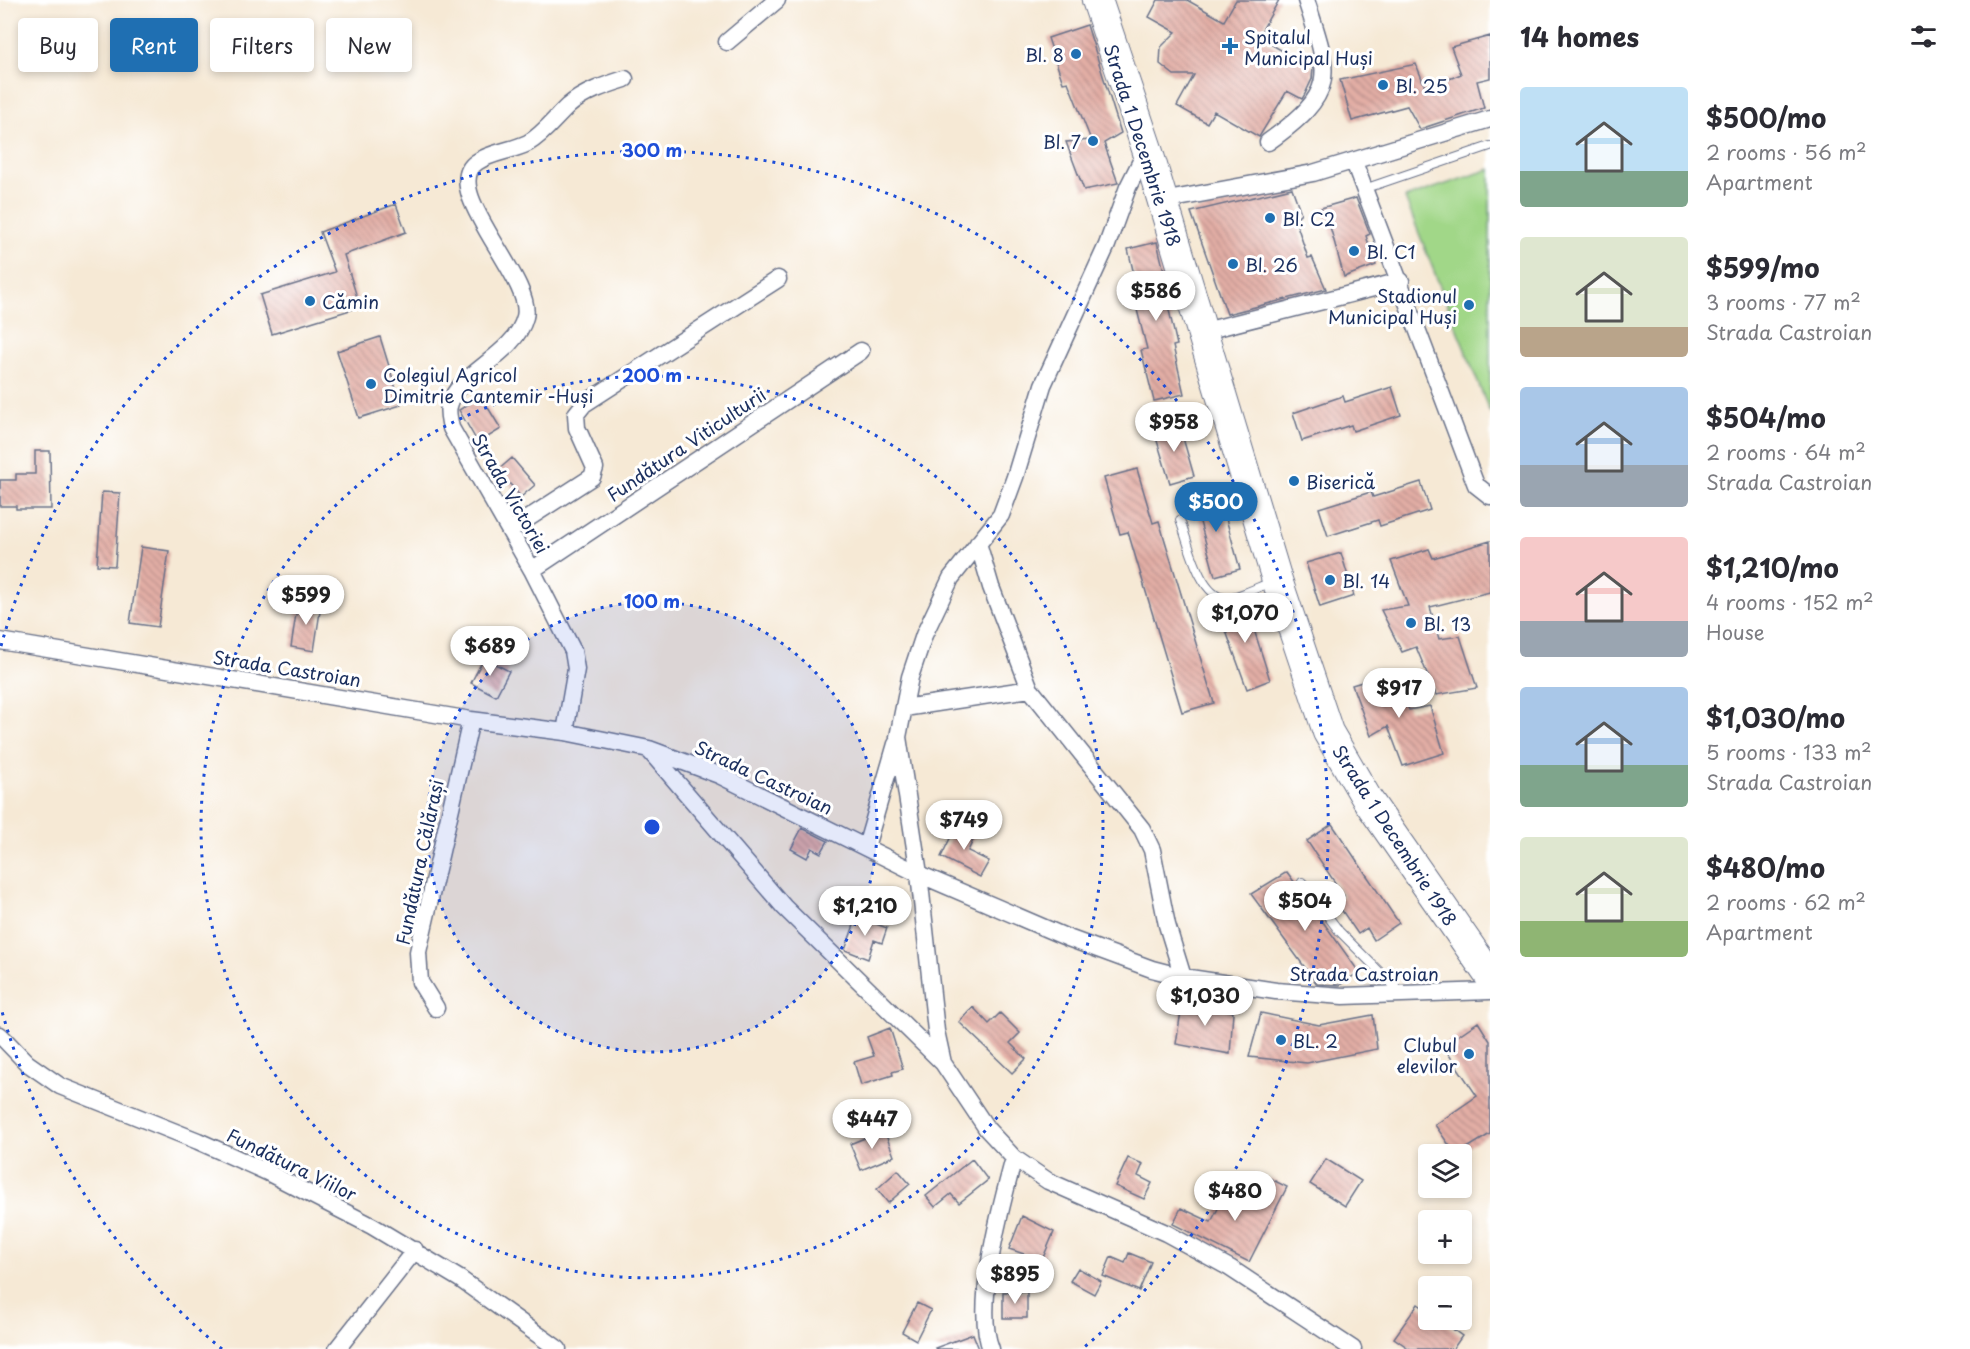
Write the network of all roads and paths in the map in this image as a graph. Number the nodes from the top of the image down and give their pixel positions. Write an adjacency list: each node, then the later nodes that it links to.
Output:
1 (777, 0): 4 (street)
2 (1306, 0): 7 (street)
3 (1100, 1): 9 (highway, Strada 1 Decembrie 1918)
4 (727, 42)
5 (625, 79): 19 (street, Strada Victoriei)
6 (1490, 119): 10 (street)
7 (1268, 142)
8 (1490, 146): 11 (lane)
9 (1147, 149): 12 (highway, Strada 1 Decembrie 1918); 20 (street)
10 (1354, 162): 11 (street); 12 (street)
11 (1363, 190): 14 (street)
12 (1162, 201): 15 (highway, Strada 1 Decembrie 1918)
13 (778, 279): 19 (street)
14 (1401, 281): 15 (street); 17 (street)
15 (1201, 332): 22 (highway, Strada 1 Decembrie 1918)
16 (861, 351): 21 (street, Fundătura Viticulturii)
17 (1490, 496)
18 (1180, 520): 22 (lane)
19 (510, 530): 21 (street, Strada Victoriei)
20 (978, 543): 24 (street); 25 (street)
21 (532, 570): 27 (street, Strada Victoriei)
22 (1277, 580): 33 (highway, Strada 1 Decembrie 1918)
23 (0, 641): 26 (street, Strada Castroian)
24 (1030, 689): 25 (street); 34 (street)
25 (904, 708): 28 (street)
26 (471, 720): 27 (street, Strada Castroian); 37 (street, Fundătura Călărași)
27 (565, 732): 29 (street, Strada Castroian)
28 (898, 737): 30 (street); 31 (street)
29 (649, 749): 30 (street, Strada Castroian); 39 (street)
30 (866, 847): 31 (street, Strada Castroian)
31 (919, 874): 34 (street, Strada Castroian); 39 (street)
32 (1302, 882): 36 (lane)
33 (1490, 976)
34 (1183, 977): 36 (street, Strada Castroian)
35 (1490, 991): 36 (street, Strada Castroian)
36 (1402, 995)
37 (436, 1008)
38 (0, 1035): 41 (street, Fundătura Viilor)
39 (944, 1063): 40 (street)
40 (1014, 1158): 44 (street); 45 (street)
41 (414, 1250): 42 (street); 43 (street, Fundătura Viilor)
42 (337, 1349)
43 (558, 1349)
44 (991, 1349)
45 (1353, 1349)

